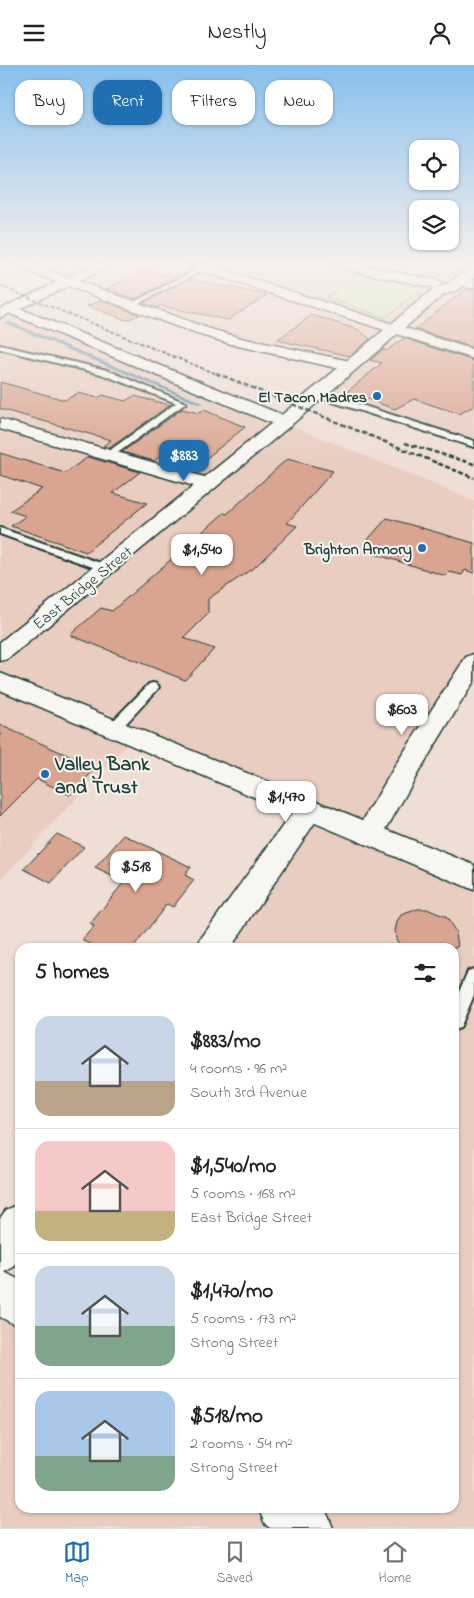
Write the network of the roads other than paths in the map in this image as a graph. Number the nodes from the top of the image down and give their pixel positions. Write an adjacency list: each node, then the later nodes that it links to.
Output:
1 (56, 332): 9 (street)
2 (210, 332): 7 (street)
3 (392, 332): 7 (street, East Bridge Street)
4 (402, 332): 6 (street)
5 (0, 347): 12 (lane)
6 (474, 355)
7 (350, 366): 8 (street, East Bridge Street)
8 (317, 394): 9 (street, East Bridge Street); 11 (lane)
9 (284, 422): 13 (street, East Bridge Street)
10 (0, 424): 12 (street)
11 (474, 444)
12 (109, 455): 13 (street)
13 (208, 484): 15 (street, East Bridge Street)
14 (0, 531): 15 (lane)
15 (105, 568): 16 (street, East Bridge Street)
16 (0, 654)
17 (474, 662): 22 (street)
18 (0, 681): 20 (street)
19 (153, 687): 20 (lane)
20 (114, 728): 21 (street)
21 (310, 809): 22 (street); 24 (street)
22 (369, 834): 23 (street)
23 (474, 879)
24 (216, 943)
25 (474, 976): 26 (lane)
26 (459, 1010)
27 (15, 1231): 28 (street)
28 (0, 1253)
29 (0, 1291): 30 (street)
30 (15, 1302)
31 (290, 1513): 32 (street)
32 (309, 1528)

